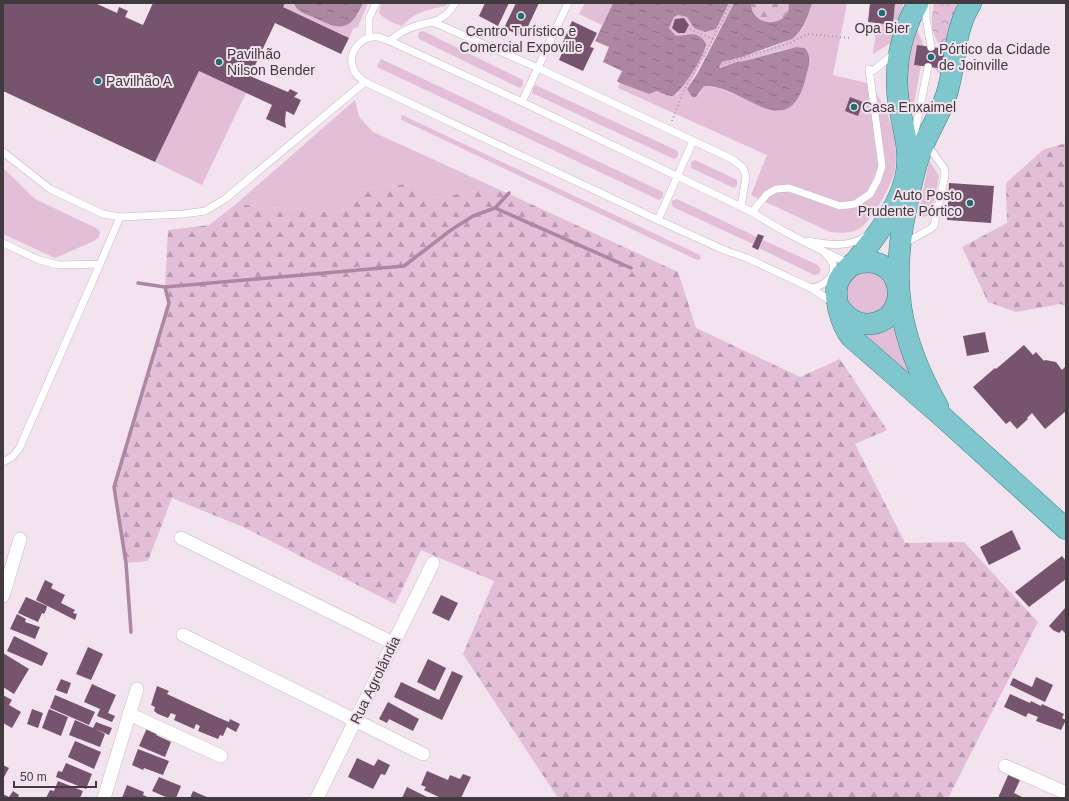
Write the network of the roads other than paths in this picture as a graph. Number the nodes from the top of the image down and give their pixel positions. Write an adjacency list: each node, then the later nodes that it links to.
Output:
1 (376, 3): 7 (lane)
2 (456, 3): 6 (lane)
3 (568, 3): 12 (lane)
4 (971, 3): 16 (main road)
5 (918, 5): 9 (lane); 10 (main road)
6 (433, 22): 8 (lane); 12 (lane)
7 (369, 38): 8 (lane); 13 (lane)
8 (390, 41): 14 (lane)
9 (931, 47)
10 (900, 49): 18 (main road); 21 (lane)
11 (928, 67): 18 (lane)
12 (538, 68): 14 (lane); 15 (lane)
13 (365, 82): 23 (lane); 24 (lane)
14 (522, 102): 19 (lane)
15 (693, 141): 19 (lane); 20 (lane)
16 (924, 142): 27 (main road); 27 (lane)
17 (3, 152): 23 (lane)
18 (907, 168): 22 (main road)
19 (678, 176): 20 (lane); 24 (lane)
20 (741, 207): 21 (lane)
21 (752, 212): 25 (lane)
22 (890, 215): 25 (lane); 30 (main road)
23 (120, 217): 29 (lane)
24 (658, 220): 31 (lane)
25 (800, 240): 28 (lane)
26 (3, 243): 29 (lane)
27 (900, 246): 32 (main road)
28 (823, 251): 30 (lane); 31 (lane)
29 (100, 264): 35 (lane)
30 (852, 265): 32 (main road); 33 (main road)
31 (812, 288): 33 (lane)
32 (898, 290): 33 (main road); 34 (main road)
33 (839, 307): 34 (main road)
34 (945, 419): 36 (main road)
35 (3, 462)
36 (1066, 529)
37 (180, 538): 42 (street)
38 (20, 539): 40 (street)
39 (433, 563): 42 (street, Rua Agrolândia)
40 (3, 596)
41 (183, 635): 45 (street)
42 (393, 643): 45 (street, Rua Agrolândia)
43 (137, 689): 44 (street)
44 (129, 714): 47 (street); 50 (street)
45 (355, 720): 46 (street); 51 (street, Rua Agrolândia)
46 (424, 754)
47 (221, 756)
48 (1005, 766): 49 (street)
49 (1065, 791)
50 (104, 798)
51 (317, 798)

